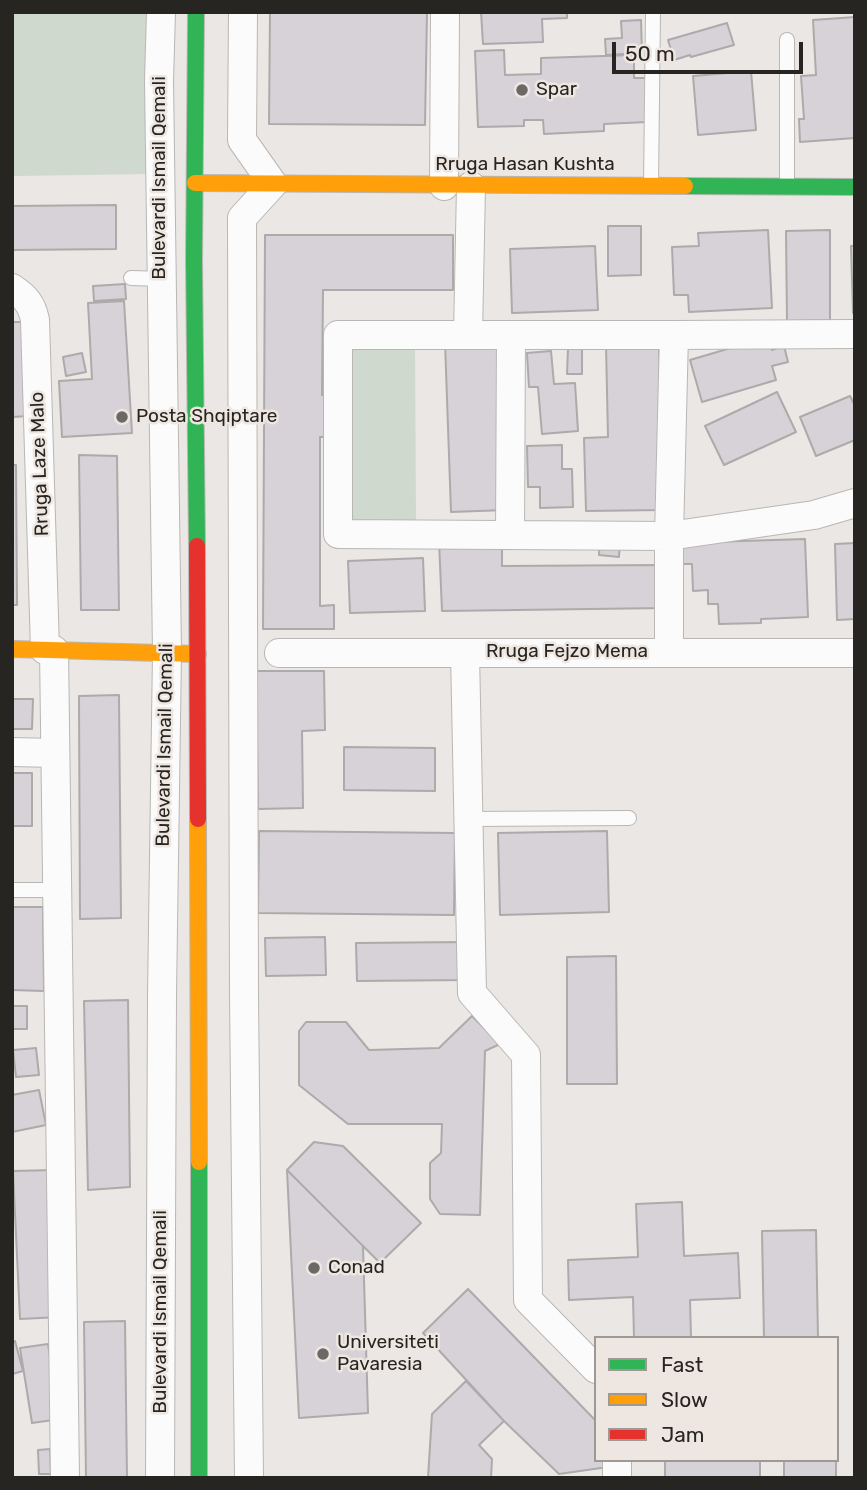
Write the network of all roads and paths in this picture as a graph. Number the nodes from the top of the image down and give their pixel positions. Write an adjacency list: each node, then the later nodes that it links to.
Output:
1 (160, 12): 14 (street, Bulevardi Ismail Qemali)
2 (196, 12): 7 (main road, Bulevardi Ismail Qemali)
3 (243, 12): 8 (street)
4 (445, 12): 9 (street)
5 (653, 12): 10 (lane)
6 (788, 40): 11 (lane)
7 (195, 183): 8 (main road, Rruga Hasan Kushta); 15 (main road, Bulevardi Ismail Qemali)
8 (273, 184): 9 (main road, Rruga Hasan Kushta); 42 (street)
9 (457, 186): 10 (main road, Rruga Hasan Kushta); 18 (street)
10 (650, 187): 11 (main road, Rruga Hasan Kushta)
11 (786, 187): 12 (main road, Rruga Hasan Kushta)
12 (855, 187)
13 (131, 278): 14 (lane)
14 (161, 279): 15 (lane); 27 (street, Bulevardi Ismail Qemali)
15 (195, 280): 31 (main road, Bulevardi Ismail Qemali)
16 (12, 288): 25 (street, Rruga Laze Malo)
17 (855, 334): 20 (street)
18 (468, 335): 19 (street); 22 (street)
19 (511, 335): 20 (street); 22 (street)
20 (674, 335): 23 (street)
21 (855, 503): 23 (street)
22 (510, 535): 23 (street)
23 (669, 536): 26 (street)
24 (12, 649): 25 (main road)
25 (50, 650): 27 (main road); 33 (street, Rruga Laze Malo)
26 (669, 652): 29 (street, Rruga Fejzo Mema); 30 (street, Rruga Fejzo Mema)
27 (167, 653): 31 (main road); 40 (street, Bulevardi Ismail Qemali)
28 (279, 653): 29 (street, Rruga Fejzo Mema)
29 (465, 653): 35 (street)
30 (855, 653)
31 (198, 654): 41 (main road, Bulevardi Ismail Qemali)
32 (12, 752): 33 (street)
33 (55, 753): 37 (street, Rruga Laze Malo)
34 (629, 818): 35 (lane)
35 (468, 819): 38 (street)
36 (12, 890): 37 (lane)
37 (56, 890): 39 (street, Rruga Laze Malo)
38 (594, 1367)
39 (65, 1478)
40 (160, 1478)
41 (199, 1478)
42 (249, 1478)

